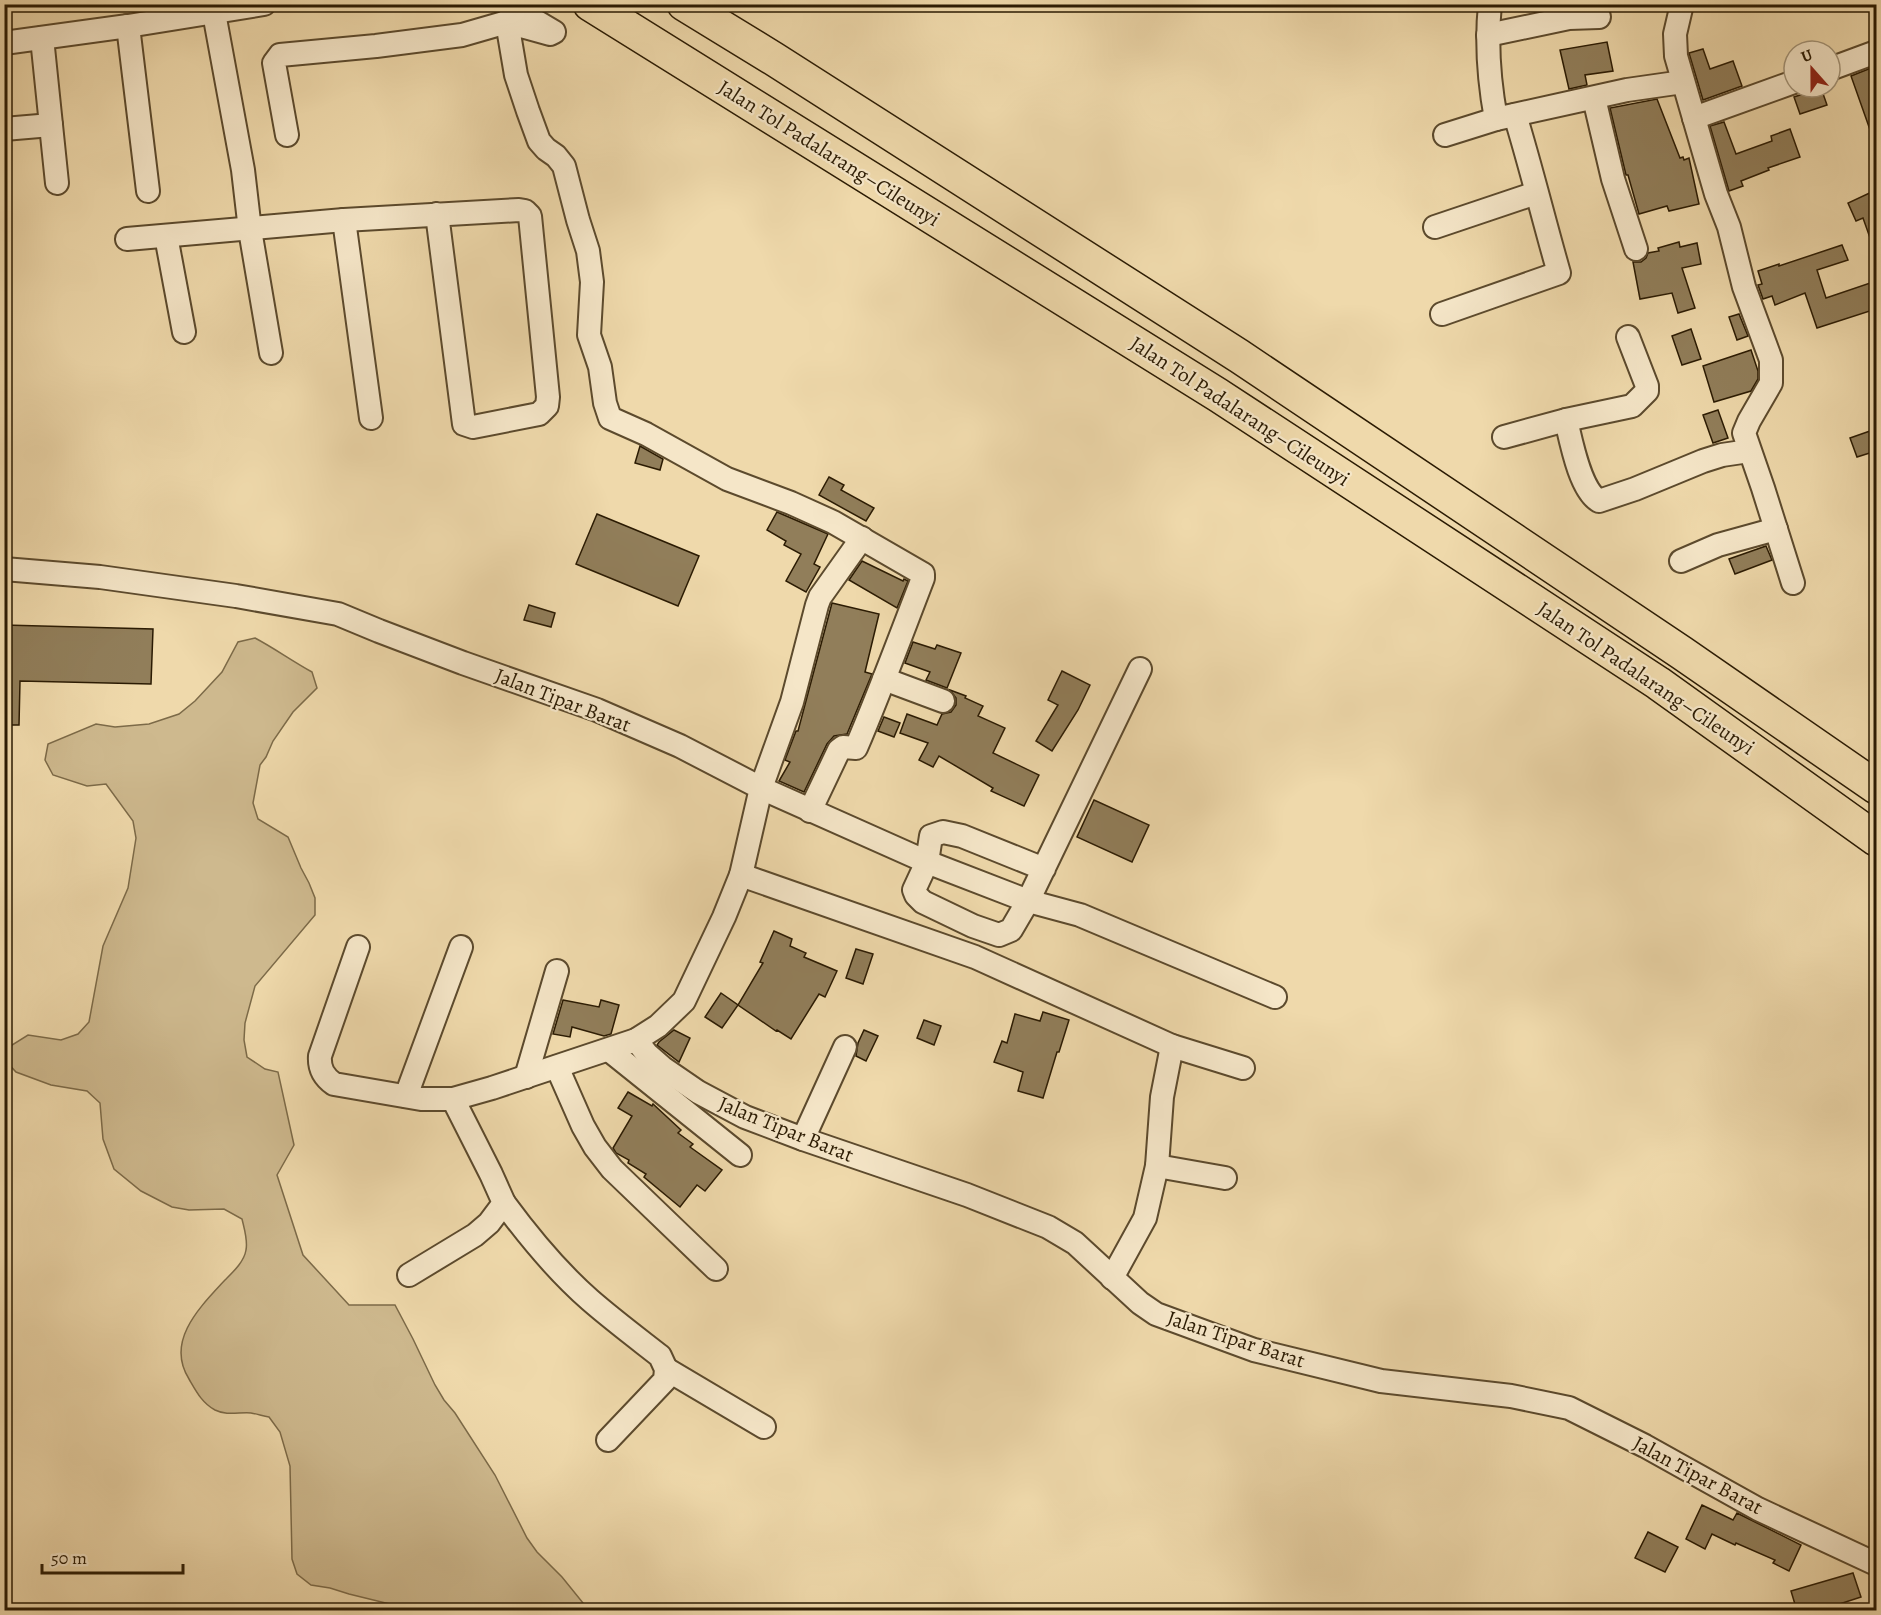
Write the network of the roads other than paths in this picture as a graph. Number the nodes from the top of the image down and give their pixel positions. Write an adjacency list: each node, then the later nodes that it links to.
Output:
1 (590, 4): 53 (highway, Jalan Tol Padalarang–Cileunyi)
2 (684, 4): 50 (highway, Jalan Tol Padalarang–Cileunyi)
3 (1490, 4): 10 (street)
4 (1682, 4): 15 (street)
5 (258, 5): 6 (street)
6 (214, 13): 9 (street); 30 (street)
7 (507, 13): 22 (street); 43 (street)
8 (1599, 17): 10 (street)
9 (128, 26): 11 (street); 25 (street)
10 (1488, 35): 18 (street)
11 (42, 38): 12 (street); 20 (street)
12 (4, 43)
13 (1876, 52): 14 (street)
14 (1842, 65)
15 (1683, 82): 17 (street); 19 (street)
16 (1782, 86): 19 (street)
17 (1594, 98): 18 (street); 33 (street)
18 (1505, 117): 23 (street); 26 (street)
19 (1694, 118): 41 (street)
20 (51, 125): 21 (street); 24 (street)
21 (4, 129)
22 (287, 135)
23 (1445, 135)
24 (57, 183)
25 (148, 191)
26 (1536, 193): 29 (street); 34 (street)
27 (437, 214): 27 (street); 28 (street)
28 (344, 220): 30 (street); 38 (street)
29 (1435, 227)
30 (250, 230): 31 (street); 37 (street)
31 (166, 236): 32 (street); 35 (street)
32 (127, 239)
33 (1636, 249)
34 (1442, 314)
35 (184, 332)
36 (1628, 337): 39 (street)
37 (271, 353)
38 (371, 418)
39 (1566, 420): 40 (street); 41 (street)
40 (1504, 437)
41 (1749, 451): 42 (street)
42 (1776, 529): 44 (street); 46 (street)
43 (862, 538): 48 (street); 51 (street)
44 (1680, 561)
45 (4, 569): 51 (street, Jalan Tipar Barat)
46 (1792, 583)
47 (1140, 669): 55 (street)
48 (884, 679): 49 (street); 52 (street)
49 (943, 701)
50 (1876, 787)
51 (761, 788): 52 (street, Jalan Tipar Barat); 56 (street)
52 (810, 811): 54 (street, Jalan Tipar Barat)
53 (1876, 839)
54 (927, 862): 55 (street); 57 (street, Jalan Tipar Barat); 57 (street)
55 (1044, 868): 57 (street)
56 (741, 875): 62 (street); 63 (street)
57 (1028, 901): 61 (street, Jalan Tipar Barat)
58 (358, 947): 69 (street)
59 (461, 947): 69 (street)
60 (557, 971): 68 (street)
61 (1275, 997)
62 (636, 1040): 65 (street); 71 (street, Jalan Tipar Barat)
63 (1172, 1046): 67 (street); 73 (street)
64 (845, 1047): 71 (street)
65 (609, 1050): 66 (street); 72 (street)
66 (557, 1067): 68 (street); 76 (street)
67 (1242, 1068)
68 (526, 1077): 70 (street)
69 (406, 1096): 70 (street)
70 (453, 1099): 75 (street)
71 (803, 1139): 78 (street, Jalan Tipar Barat)
72 (740, 1155)
73 (1157, 1166): 74 (street); 78 (street)
74 (1225, 1178)
75 (504, 1203): 77 (street); 79 (street)
76 (716, 1269)
77 (409, 1275)
78 (1112, 1278): 82 (street, Jalan Tipar Barat)
79 (666, 1369): 80 (street); 81 (street)
80 (764, 1427)
81 (608, 1440)
82 (1876, 1564)

